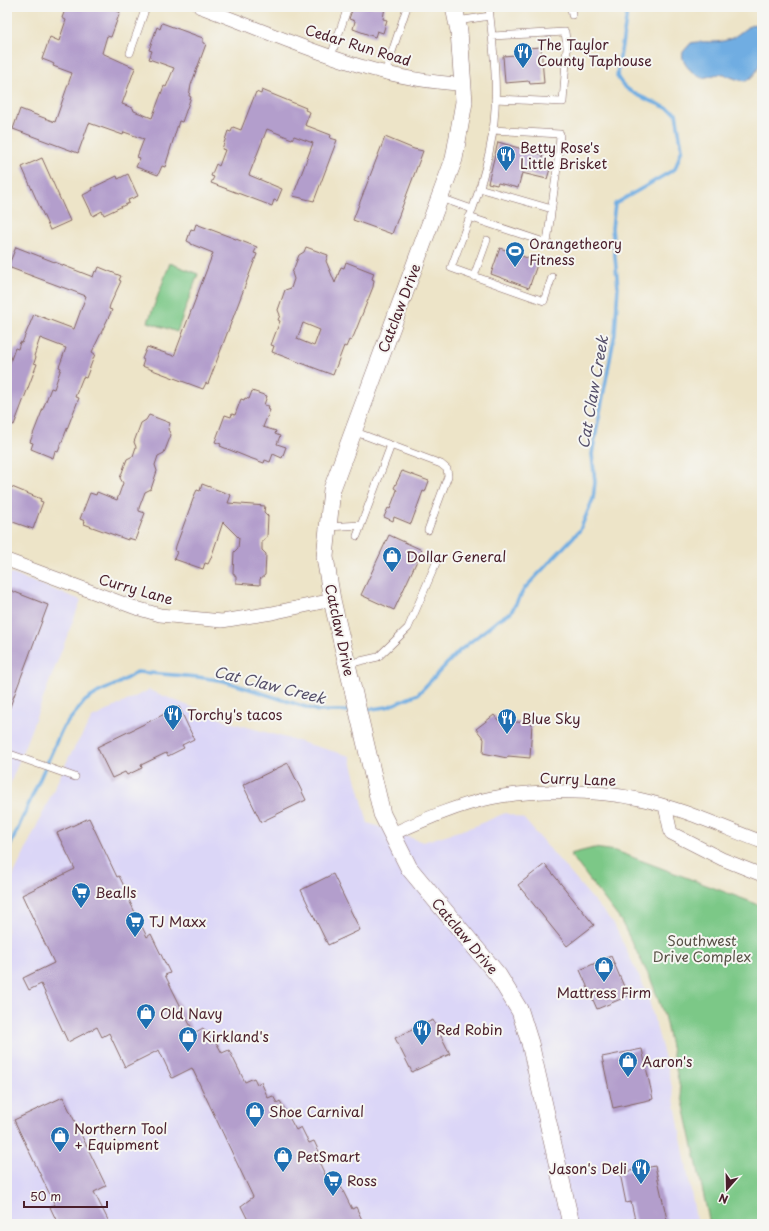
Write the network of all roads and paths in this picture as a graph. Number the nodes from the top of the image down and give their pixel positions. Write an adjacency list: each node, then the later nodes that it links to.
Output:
1 (146, 7): 9 (lane)
2 (200, 7): 10 (street, Cedar Run Road)
3 (348, 7): 10 (lane)
4 (407, 7): 11 (lane)
5 (489, 7): 7 (lane)
6 (455, 14): 7 (lane); 12 (street, Catclaw Drive)
7 (490, 16): 8 (lane)
8 (492, 36): 13 (lane); 13 (lane)
9 (130, 53)
10 (331, 56): 11 (street, Cedar Run Road)
11 (384, 73): 12 (street, Cedar Run Road)
12 (464, 84): 16 (street, Catclaw Drive)
13 (495, 99): 14 (lane)
14 (492, 130): 15 (lane); 18 (lane)
15 (478, 188): 17 (lane); 18 (lane)
16 (441, 198): 17 (lane); 23 (street, Catclaw Drive)
17 (472, 209): 19 (lane)
18 (552, 209): 19 (lane)
19 (469, 217): 21 (lane)
20 (487, 240): 21 (lane)
21 (474, 276): 22 (lane)
22 (552, 277)
23 (352, 431): 24 (lane); 26 (street, Catclaw Drive)
24 (391, 445): 25 (lane); 27 (lane)
25 (361, 525): 26 (lane); 28 (lane)
26 (327, 527): 31 (street, Catclaw Drive)
27 (428, 530)
28 (357, 536)
29 (7, 560): 31 (street, Curry Lane)
30 (436, 563): 32 (lane)
31 (332, 600): 32 (street, Catclaw Drive)
32 (347, 664): 36 (street, Catclaw Drive)
33 (7, 753): 34 (lane)
34 (72, 775)
35 (665, 806): 36 (street, Curry Lane); 37 (street, Curry Lane); 38 (street)
36 (392, 834): 39 (street, Catclaw Drive)
37 (762, 842)
38 (762, 875)
39 (571, 1224)

